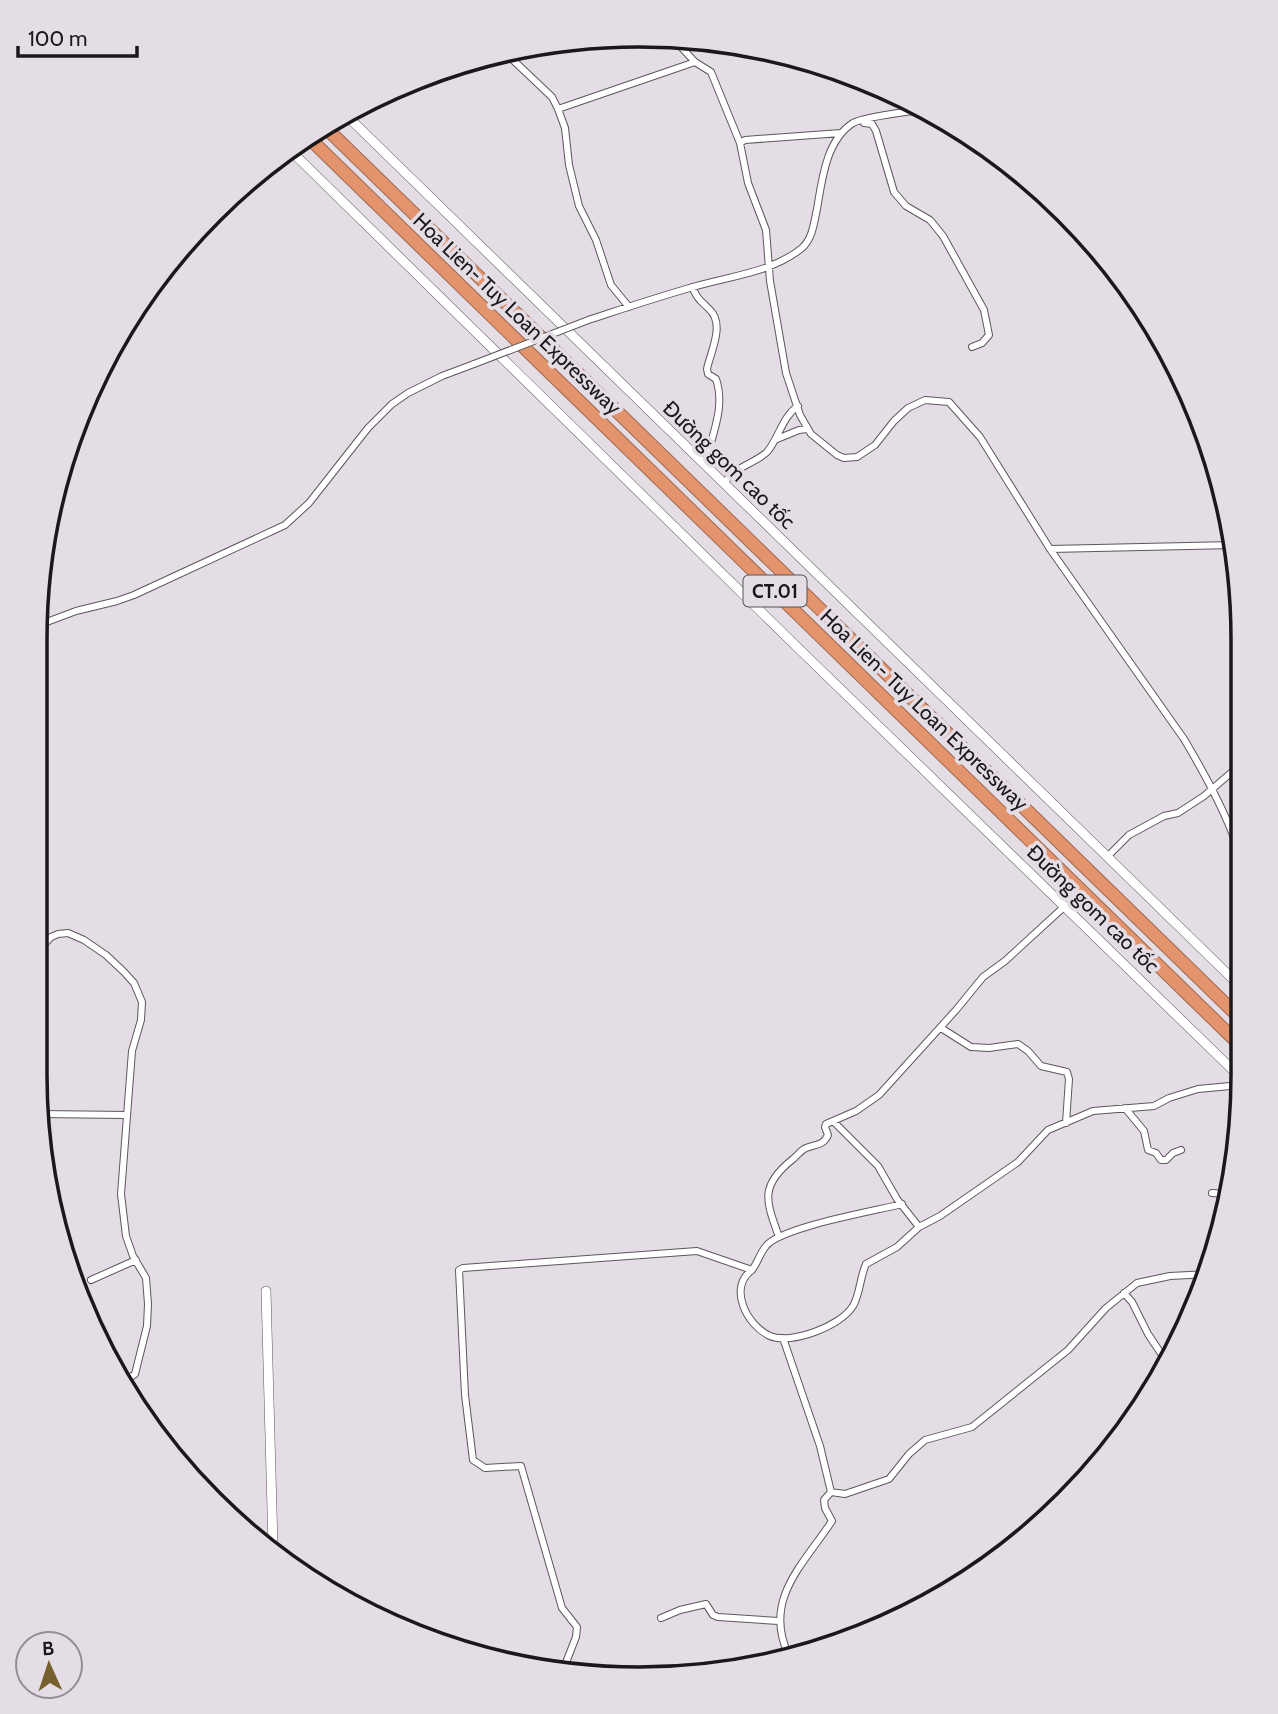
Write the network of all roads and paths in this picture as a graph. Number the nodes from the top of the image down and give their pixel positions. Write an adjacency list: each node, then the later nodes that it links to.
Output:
1 (683, 49): 3 (street)
2 (514, 61): 4 (street)
3 (695, 62): 4 (street); 10 (street)
4 (558, 109): 15 (street)
5 (909, 112): 7 (street)
6 (353, 122): 20 (main road, Đường gom cao tốc)
7 (855, 122): 9 (street); 16 (street)
8 (332, 134): 32 (highway, Hoa Lien- Tuy Loan Expressway / CT.01)
9 (841, 134): 10 (street); 13 (street)
10 (740, 143): 13 (street)
11 (315, 144): 34 (highway, Hoa Lien- Tuy Loan Expressway / CT.01)
12 (297, 157): 29 (main road, Đường gom cao tốc)
13 (769, 267): 14 (street); 17 (street)
14 (692, 287): 15 (street); 20 (street)
15 (629, 307): 24 (street, bridge)
16 (972, 347)
17 (797, 406): 18 (street); 19 (street)
18 (807, 429): 19 (street); 23 (street)
19 (777, 439): 21 (street)
20 (705, 465): 21 (main road, Đường gom cao tốc)
21 (725, 485): 28 (main road, Đường gom cao tốc)
22 (1223, 545): 23 (street)
23 (1049, 549): 26 (street)
24 (48, 622)
25 (1231, 773): 26 (street)
26 (1211, 790): 27 (street); 28 (street)
27 (1231, 828)
28 (1107, 857): 31 (main road, Đường gom cao tốc)
29 (1065, 906): 33 (street); 35 (main road, Đường gom cao tốc)
30 (47, 941): 39 (street)
31 (1231, 977)
32 (1231, 1009)
33 (940, 1028): 40 (street); 41 (street)
34 (1231, 1036)
35 (1231, 1067)
36 (1230, 1087): 37 (street)
37 (1125, 1108): 41 (street); 42 (street)
38 (49, 1114): 39 (street)
39 (127, 1115): 48 (street)
40 (834, 1122): 45 (street); 47 (street)
41 (1066, 1123): 46 (street)
42 (1181, 1150)
43 (1212, 1193): 44 (street)
44 (1218, 1193)
45 (902, 1204): 46 (street); 47 (street)
46 (919, 1227): 54 (street)
47 (779, 1237): 49 (street)
48 (136, 1260): 51 (street); 56 (street)
49 (752, 1269): 54 (street); 62 (street)
50 (1195, 1275): 53 (street)
51 (91, 1280)
52 (266, 1291): 58 (main road)
53 (1124, 1293): 55 (street); 57 (street)
54 (783, 1338): 57 (street)
55 (1161, 1354)
56 (131, 1377)
57 (831, 1492): 60 (street)
58 (273, 1539)
59 (661, 1618): 60 (street)
60 (779, 1621): 61 (street)
61 (785, 1648)
62 (566, 1662)

